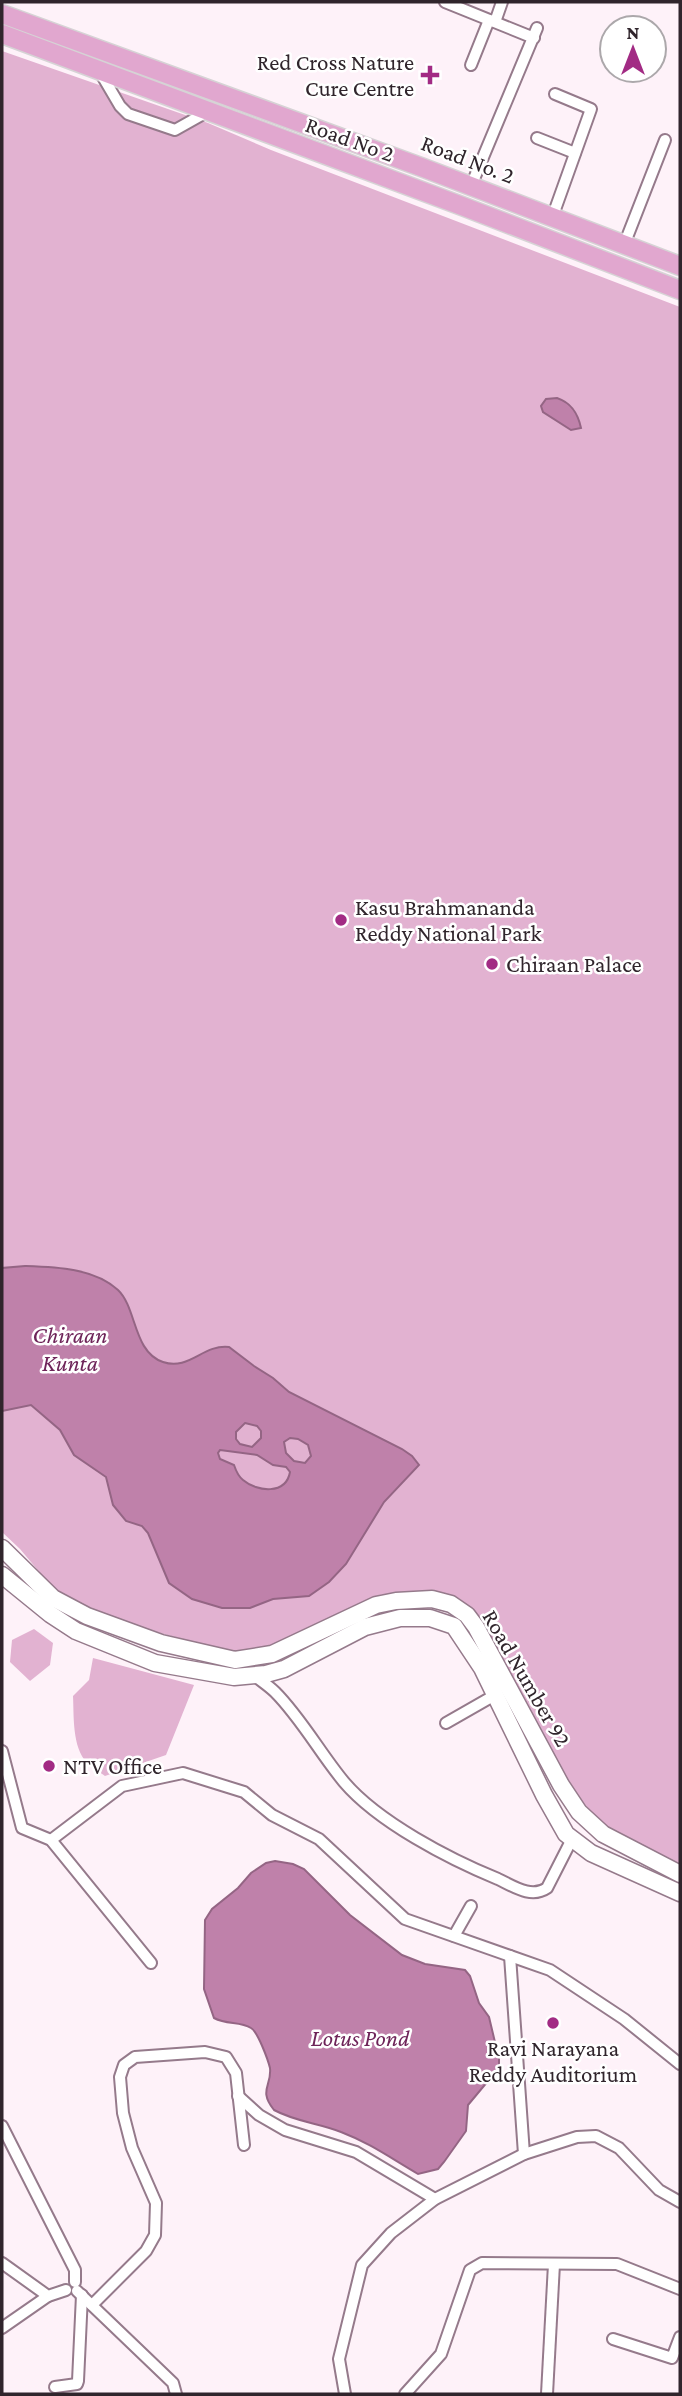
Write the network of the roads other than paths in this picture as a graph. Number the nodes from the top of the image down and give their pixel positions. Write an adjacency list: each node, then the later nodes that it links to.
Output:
1 (445, 2): 4 (street)
2 (502, 2): 4 (street)
3 (2, 14): 13 (main road, Road No. 2)
4 (492, 21): 6 (street); 13 (street)
5 (2, 34): 7 (main road, Road No 2)
6 (471, 65)
7 (100, 70): 9 (main road, Road No 2); 9 (street)
8 (555, 94): 12 (street)
9 (207, 112): 17 (main road, Road No 2)
10 (537, 138): 12 (street)
11 (664, 139): 15 (street)
12 (575, 153): 14 (street)
13 (471, 186): 14 (main road, Road No. 2)
14 (552, 218): 15 (main road, Road No. 2)
15 (624, 245): 16 (main road, Road No. 2)
16 (680, 265)
17 (680, 290)
18 (2, 1548): 28 (main road, Road Number 92)
19 (2, 1575): 21 (main road, Road Number 92)
20 (284, 1669): 21 (main road, Road Number 92); 22 (street); 23 (main road, Road Number 92)
21 (254, 1675): 22 (street)
22 (275, 1692): 26 (street)
23 (495, 1695): 24 (street); 26 (main road, Road Number 92)
24 (446, 1723)
25 (2, 1751): 27 (street)
26 (572, 1839): 29 (main road, Road Number 92)
27 (51, 1840): 31 (street); 33 (street)
28 (680, 1874)
29 (680, 1893)
30 (471, 1906): 31 (street)
31 (454, 1936): 32 (street)
32 (510, 1956): 34 (street); 38 (street)
33 (151, 1963)
34 (680, 2064)
35 (239, 2096): 37 (street); 39 (street); 46 (street)
36 (2, 2126): 43 (street)
37 (244, 2145)
38 (524, 2154): 39 (street); 40 (street)
39 (435, 2199): 52 (street)
40 (680, 2202)
41 (2, 2263): 45 (street)
42 (554, 2264): 44 (street); 53 (street); 54 (street)
43 (75, 2289): 45 (street); 46 (street); 50 (street)
44 (680, 2289)
45 (48, 2296): 47 (street)
46 (92, 2305): 51 (street)
47 (2, 2328)
48 (680, 2337): 49 (street)
49 (613, 2339)
50 (55, 2387)
51 (176, 2394)
52 (345, 2394)
53 (405, 2394)
54 (547, 2394)

